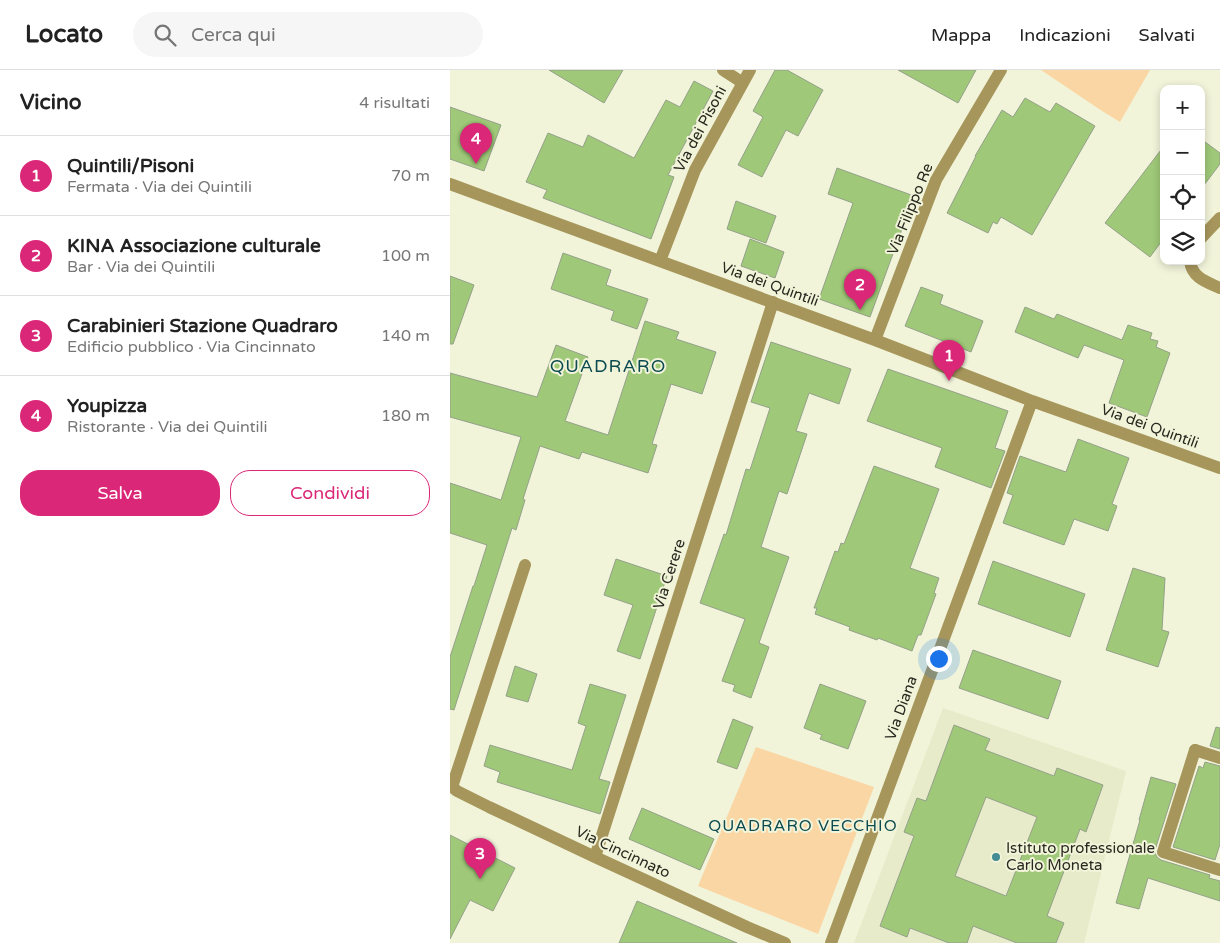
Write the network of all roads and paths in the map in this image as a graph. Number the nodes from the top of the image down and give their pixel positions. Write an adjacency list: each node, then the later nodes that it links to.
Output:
1 (723, 70): 4 (street)
2 (750, 70): 4 (street, Via dei Pisoni)
3 (1002, 70): 12 (street, Via Filippo Re)
4 (743, 83): 8 (street, Via dei Pisoni)
5 (450, 184): 8 (street, Via dei Quintili)
6 (1220, 218): 7 (street)
7 (1205, 234)
8 (660, 261): 11 (street, Via dei Quintili)
9 (1191, 265): 10 (street)
10 (1220, 288)
11 (773, 302): 12 (street, Via dei Quintili); 18 (street, Via Cerere)
12 (875, 340): 13 (street, Via dei Quintili)
13 (1032, 401): 14 (street, Via dei Quintili); 21 (street, Via Diana)
14 (1220, 468)
15 (525, 565): 17 (street)
16 (1220, 758): 19 (street)
17 (451, 786): 18 (street, Via Cincinnato)
18 (595, 857): 20 (street, Via Cincinnato)
19 (1220, 870)
20 (786, 943)
21 (831, 943)

